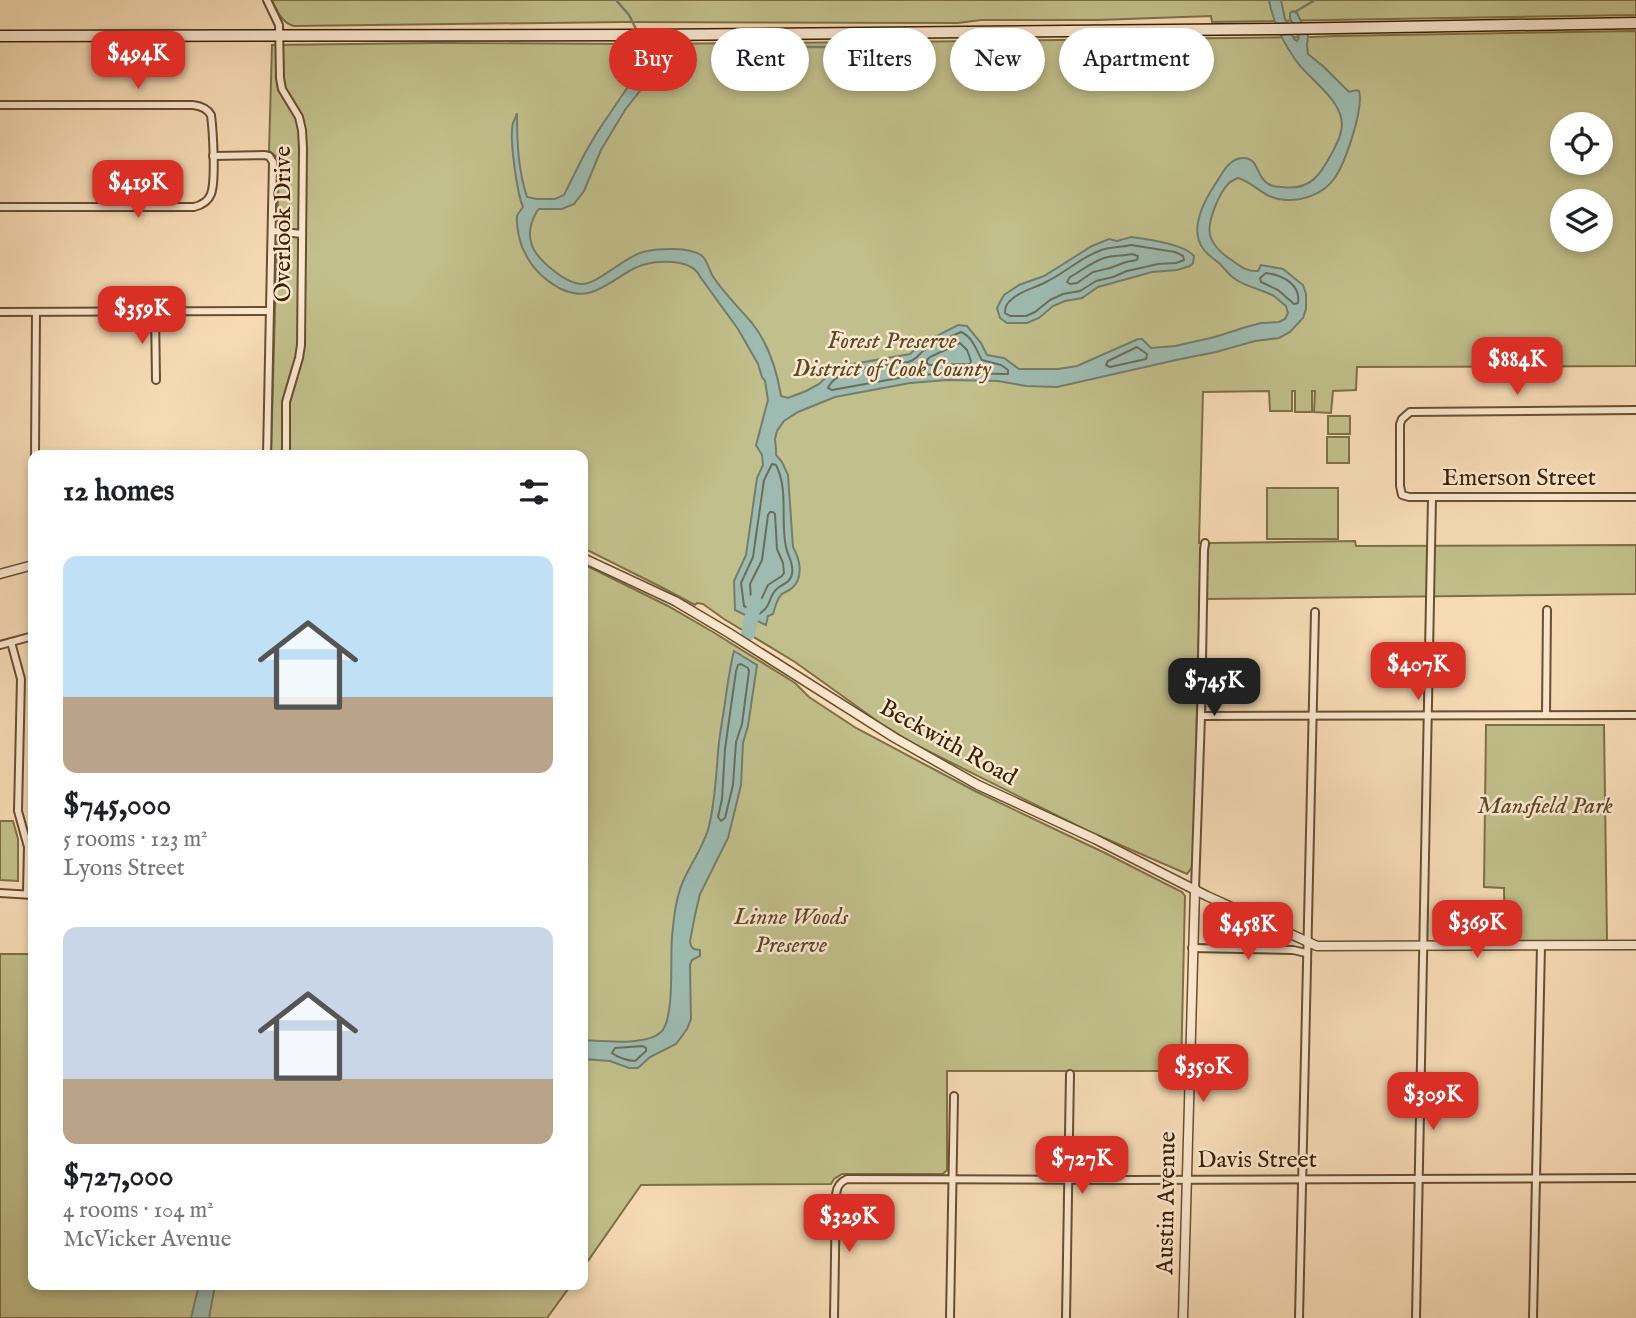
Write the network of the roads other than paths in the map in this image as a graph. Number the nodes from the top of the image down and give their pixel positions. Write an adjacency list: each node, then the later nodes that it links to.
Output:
1 (267, 0): 3 (street, Overlook Drive)
2 (1636, 23): 3 (main road)
3 (280, 35): 4 (main road); 9 (street, Overlook Drive)
4 (0, 36)
5 (0, 106): 6 (street)
6 (213, 156): 7 (street); 8 (street)
7 (0, 206)
8 (273, 231): 9 (street); 10 (street)
9 (302, 234): 18 (street, Overlook Drive)
10 (269, 311): 13 (street); 17 (street)
11 (0, 312): 12 (street)
12 (36, 312): 13 (street); 16 (street)
13 (155, 312): 14 (street)
14 (156, 380)
15 (1636, 410): 20 (street, Emerson Street)
16 (35, 450)
17 (267, 450)
18 (286, 450)
19 (1636, 497): 20 (street, Emerson Street)
20 (1432, 498): 34 (street)
21 (1205, 543): 32 (street, Austin Avenue)
22 (588, 560): 36 (street, Beckwith Road)
23 (28, 566): 24 (street)
24 (0, 574)
25 (1547, 610): 30 (street)
26 (1315, 612): 33 (street)
27 (28, 637): 28 (street)
28 (11, 642): 29 (street); 35 (street)
29 (0, 645)
30 (1546, 715): 31 (street); 34 (street)
31 (1636, 715)
32 (1201, 716): 33 (street); 36 (street, Austin Avenue)
33 (1312, 716): 34 (street); 39 (street)
34 (1428, 716): 40 (street)
35 (28, 844)
36 (1195, 889): 39 (street, Beckwith Road); 43 (street, Austin Avenue)
37 (0, 893): 38 (street)
38 (28, 894)
39 (1307, 941): 40 (street, Beckwith Road); 44 (street)
40 (1423, 945): 41 (street, Beckwith Road); 48 (street)
41 (1541, 945): 42 (street, Beckwith Road); 49 (street)
42 (1636, 945)
43 (1192, 948): 44 (street); 52 (street, Austin Avenue)
44 (1306, 953): 53 (street)
45 (1070, 1074): 51 (street)
46 (954, 1096): 50 (street)
47 (1636, 1178): 49 (street, Davis Street)
48 (1419, 1179): 49 (street, Davis Street); 53 (street, Davis Street); 59 (street)
49 (1536, 1179): 60 (street)
50 (953, 1180): 51 (street, Davis Street); 54 (street, Davis Street); 55 (street)
51 (1069, 1180): 52 (street, Davis Street); 56 (street)
52 (1187, 1180): 53 (street, Davis Street); 57 (street, Austin Avenue)
53 (1302, 1180): 58 (street)
54 (834, 1318)
55 (950, 1318)
56 (1066, 1318)
57 (1183, 1318)
58 (1299, 1318)
59 (1416, 1318)
60 (1534, 1318)

